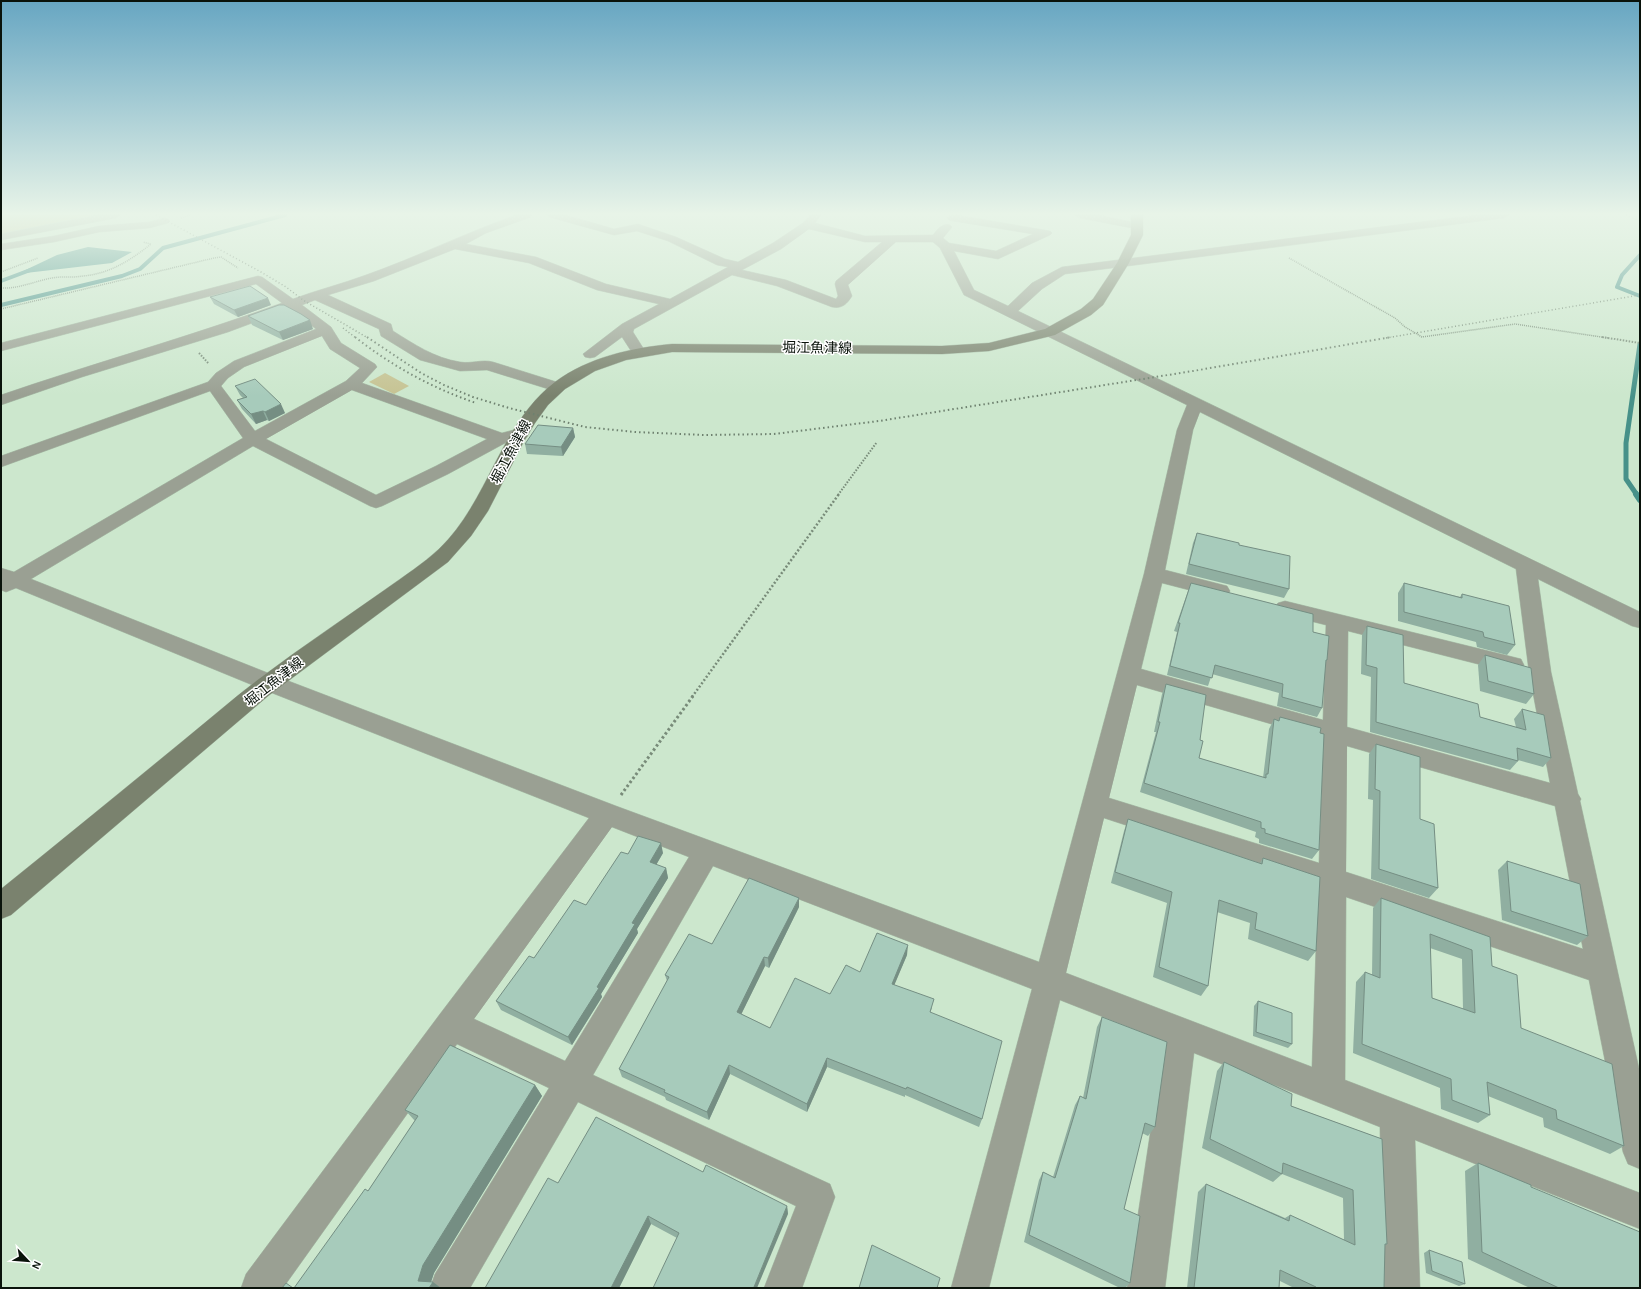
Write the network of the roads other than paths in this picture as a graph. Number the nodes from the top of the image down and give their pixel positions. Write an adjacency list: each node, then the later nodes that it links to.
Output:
1 (377, 275): 9 (street)
2 (571, 275): 10 (street)
3 (724, 275): 10 (street)
4 (756, 275): 5 (street)
5 (851, 275)
6 (959, 275): 12 (street)
7 (1055, 275): 12 (street)
8 (1115, 275): 15 (main road, 堀江魚津線)
9 (316, 295): 11 (street); 21 (street)
10 (671, 303): 13 (street)
11 (292, 304): 14 (street); 16 (street); 22 (street)
12 (1010, 311): 15 (street)
13 (627, 327): 17 (street); 18 (street)
14 (326, 330): 19 (street); 20 (street)
15 (1050, 332): 17 (main road, 堀江魚津線); 23 (street)
16 (2, 345)
17 (638, 351): 21 (main road, 堀江魚津線)
18 (590, 354)
19 (217, 380): 25 (street); 26 (street)
20 (351, 384): 24 (street); 25 (street)
21 (558, 387): 24 (main road, 堀江魚津線)
22 (1, 400)
23 (1196, 403): 27 (street); 28 (street)
24 (511, 435): 25 (street); 36 (main road, 堀江魚津線)
25 (253, 439): 29 (street)
26 (1, 462)
27 (1526, 566): 33 (street); 34 (street)
28 (1154, 574): 30 (street); 35 (street)
29 (5, 581): 36 (street)
30 (1238, 596)
31 (1268, 604): 32 (street)
32 (1336, 621): 34 (street); 37 (street)
33 (1640, 621)
34 (1540, 672): 38 (street)
35 (1128, 674): 37 (street); 39 (street)
36 (270, 683): 40 (street); 43 (main road, 堀江魚津線)
37 (1334, 732): 38 (street); 42 (street)
38 (1568, 799): 44 (street)
39 (1095, 804): 42 (street); 45 (street)
40 (607, 814): 41 (street); 46 (street)
41 (707, 852): 45 (street); 48 (street)
42 (1332, 880): 44 (street); 49 (street)
43 (1, 906)
44 (1602, 970): 51 (street)
45 (1049, 981): 47 (street); 56 (street)
46 (451, 1025): 48 (street); 53 (street)
47 (1181, 1032): 49 (street); 57 (street)
48 (571, 1081): 54 (street); 55 (street)
49 (1328, 1089): 50 (street)
50 (1397, 1117): 52 (street); 58 (street)
51 (1640, 1152)
52 (1640, 1212)
53 (260, 1288)
54 (449, 1288)
55 (783, 1288)
56 (970, 1288)
57 (1146, 1288)
58 (1401, 1288)

